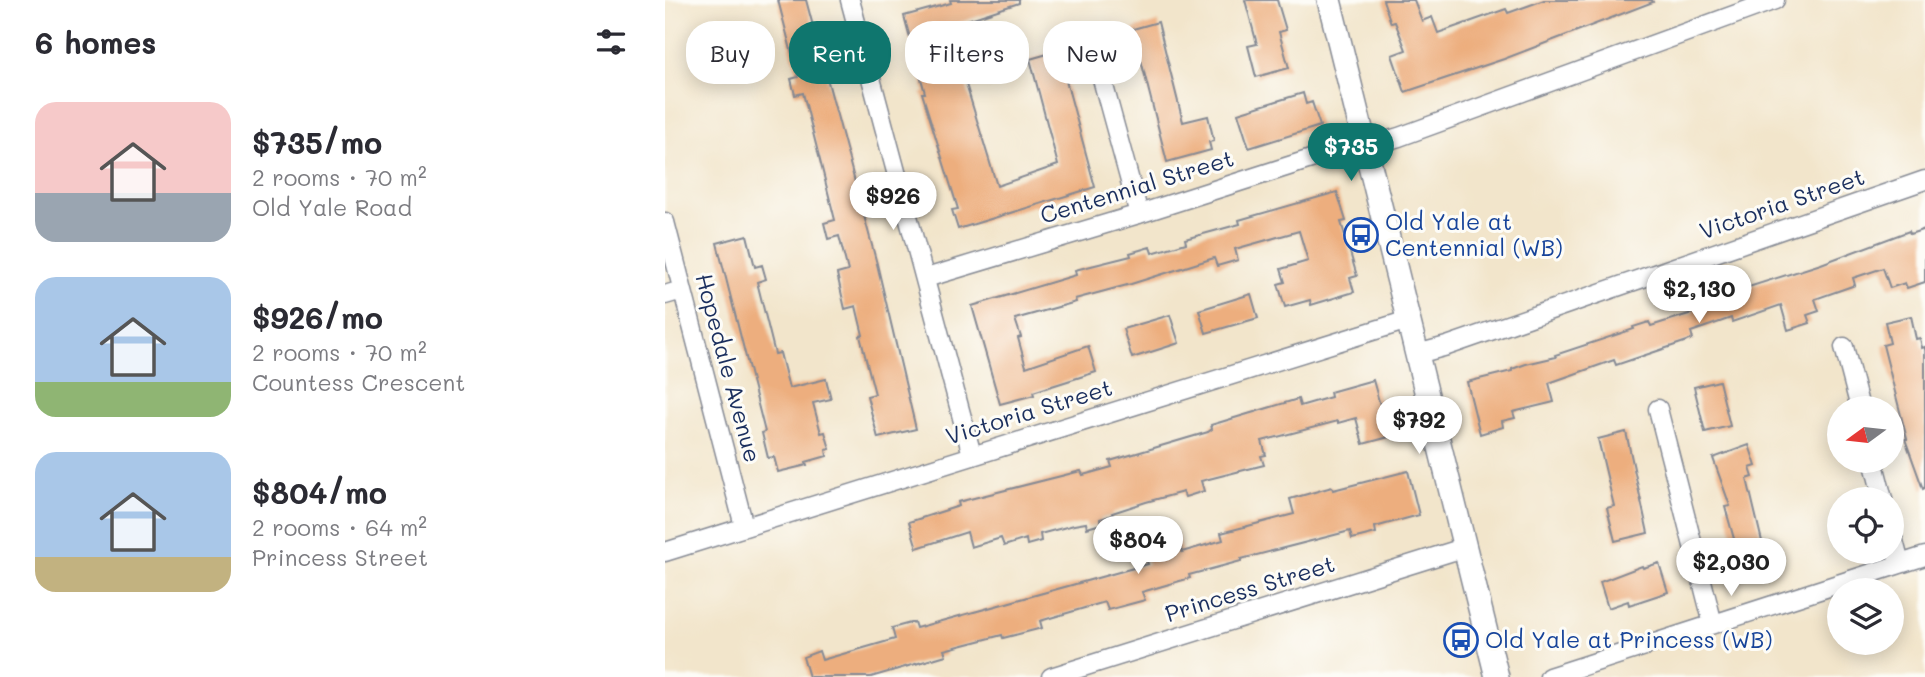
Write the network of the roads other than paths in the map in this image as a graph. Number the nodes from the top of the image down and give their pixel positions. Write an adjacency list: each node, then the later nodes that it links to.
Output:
1 (850, 0): 9 (street)
2 (1329, 0): 5 (street)
3 (1775, 0): 5 (street, Centennial Street)
4 (1103, 84): 7 (street)
5 (1364, 145): 7 (street, Centennial Street); 11 (street)
6 (1925, 180): 13 (street, Victoria Street)
7 (1139, 214): 9 (street, Centennial Street)
8 (665, 222): 10 (street, Hopedale Avenue)
9 (926, 278): 16 (street)
10 (674, 292): 17 (street, Hopedale Avenue)
11 (1408, 320): 13 (street); 16 (street, Victoria Street)
12 (1844, 346): 14 (street)
13 (1417, 354): 18 (street)
14 (1857, 396)
15 (1658, 410): 23 (street)
16 (972, 455): 17 (street, Victoria Street)
17 (744, 526): 19 (street, Victoria Street)
18 (1463, 548): 24 (street, Princess Street); 25 (street)
19 (665, 552)
20 (1925, 556): 21 (street)
21 (1904, 563)
22 (1900, 564): 23 (street)
23 (1713, 624): 26 (street)
24 (1051, 677)
25 (1497, 677)
26 (1549, 677)

